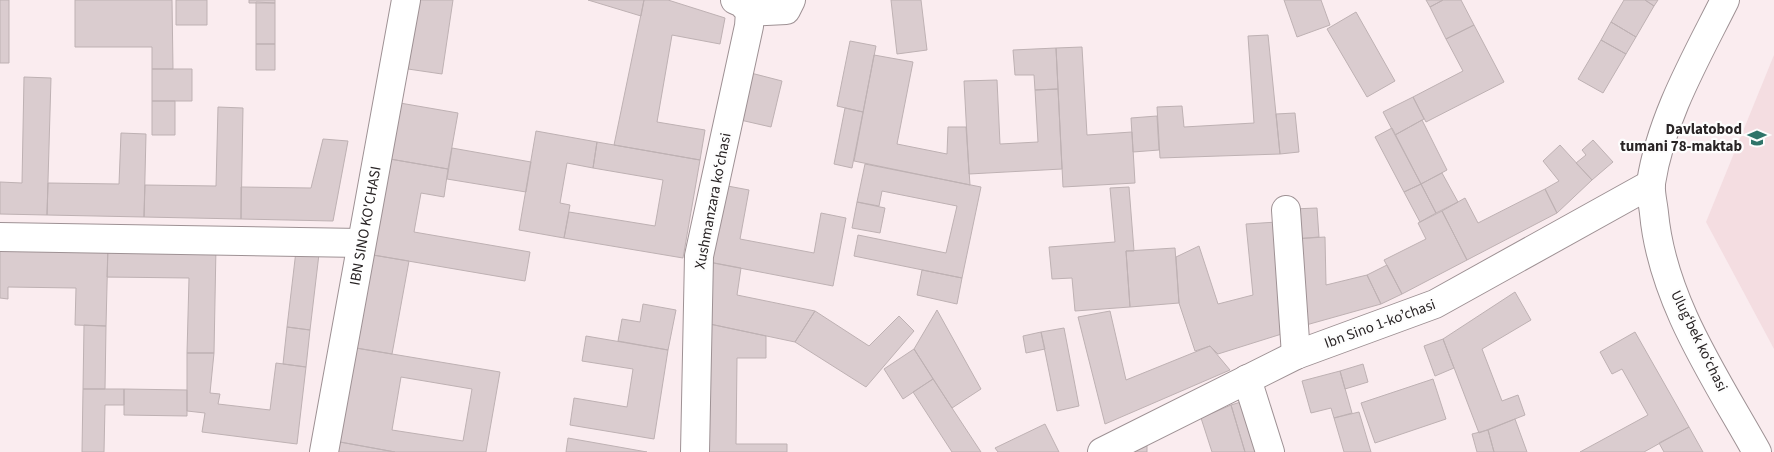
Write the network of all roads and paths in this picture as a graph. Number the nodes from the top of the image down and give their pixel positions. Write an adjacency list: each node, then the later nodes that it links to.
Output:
1 (406, 0): 8 (street, IBN SINO KO'CHASI)
2 (791, 0): 4 (street, Xushmanzara koʻchasi)
3 (1725, 0): 5 (street, Ulugʻbek koʻchasi)
4 (742, 6): 12 (street, Xushmanzara koʻchasi)
5 (1651, 184): 9 (street, Ibn Sino 1-koʼchasi); 15 (street, Ulugʻbek koʻchasi)
6 (1286, 210): 9 (street)
7 (0, 237): 8 (street)
8 (361, 242): 11 (street, IBN SINO KO'CHASI)
9 (1296, 355): 10 (street, Ibn Sino 1-koʼchasi)
10 (1247, 379): 13 (street, Ibn Sino 1-koʼchasi); 14 (street)
11 (324, 452)
12 (696, 452)
13 (1102, 452)
14 (1270, 452)
15 (1757, 452)

